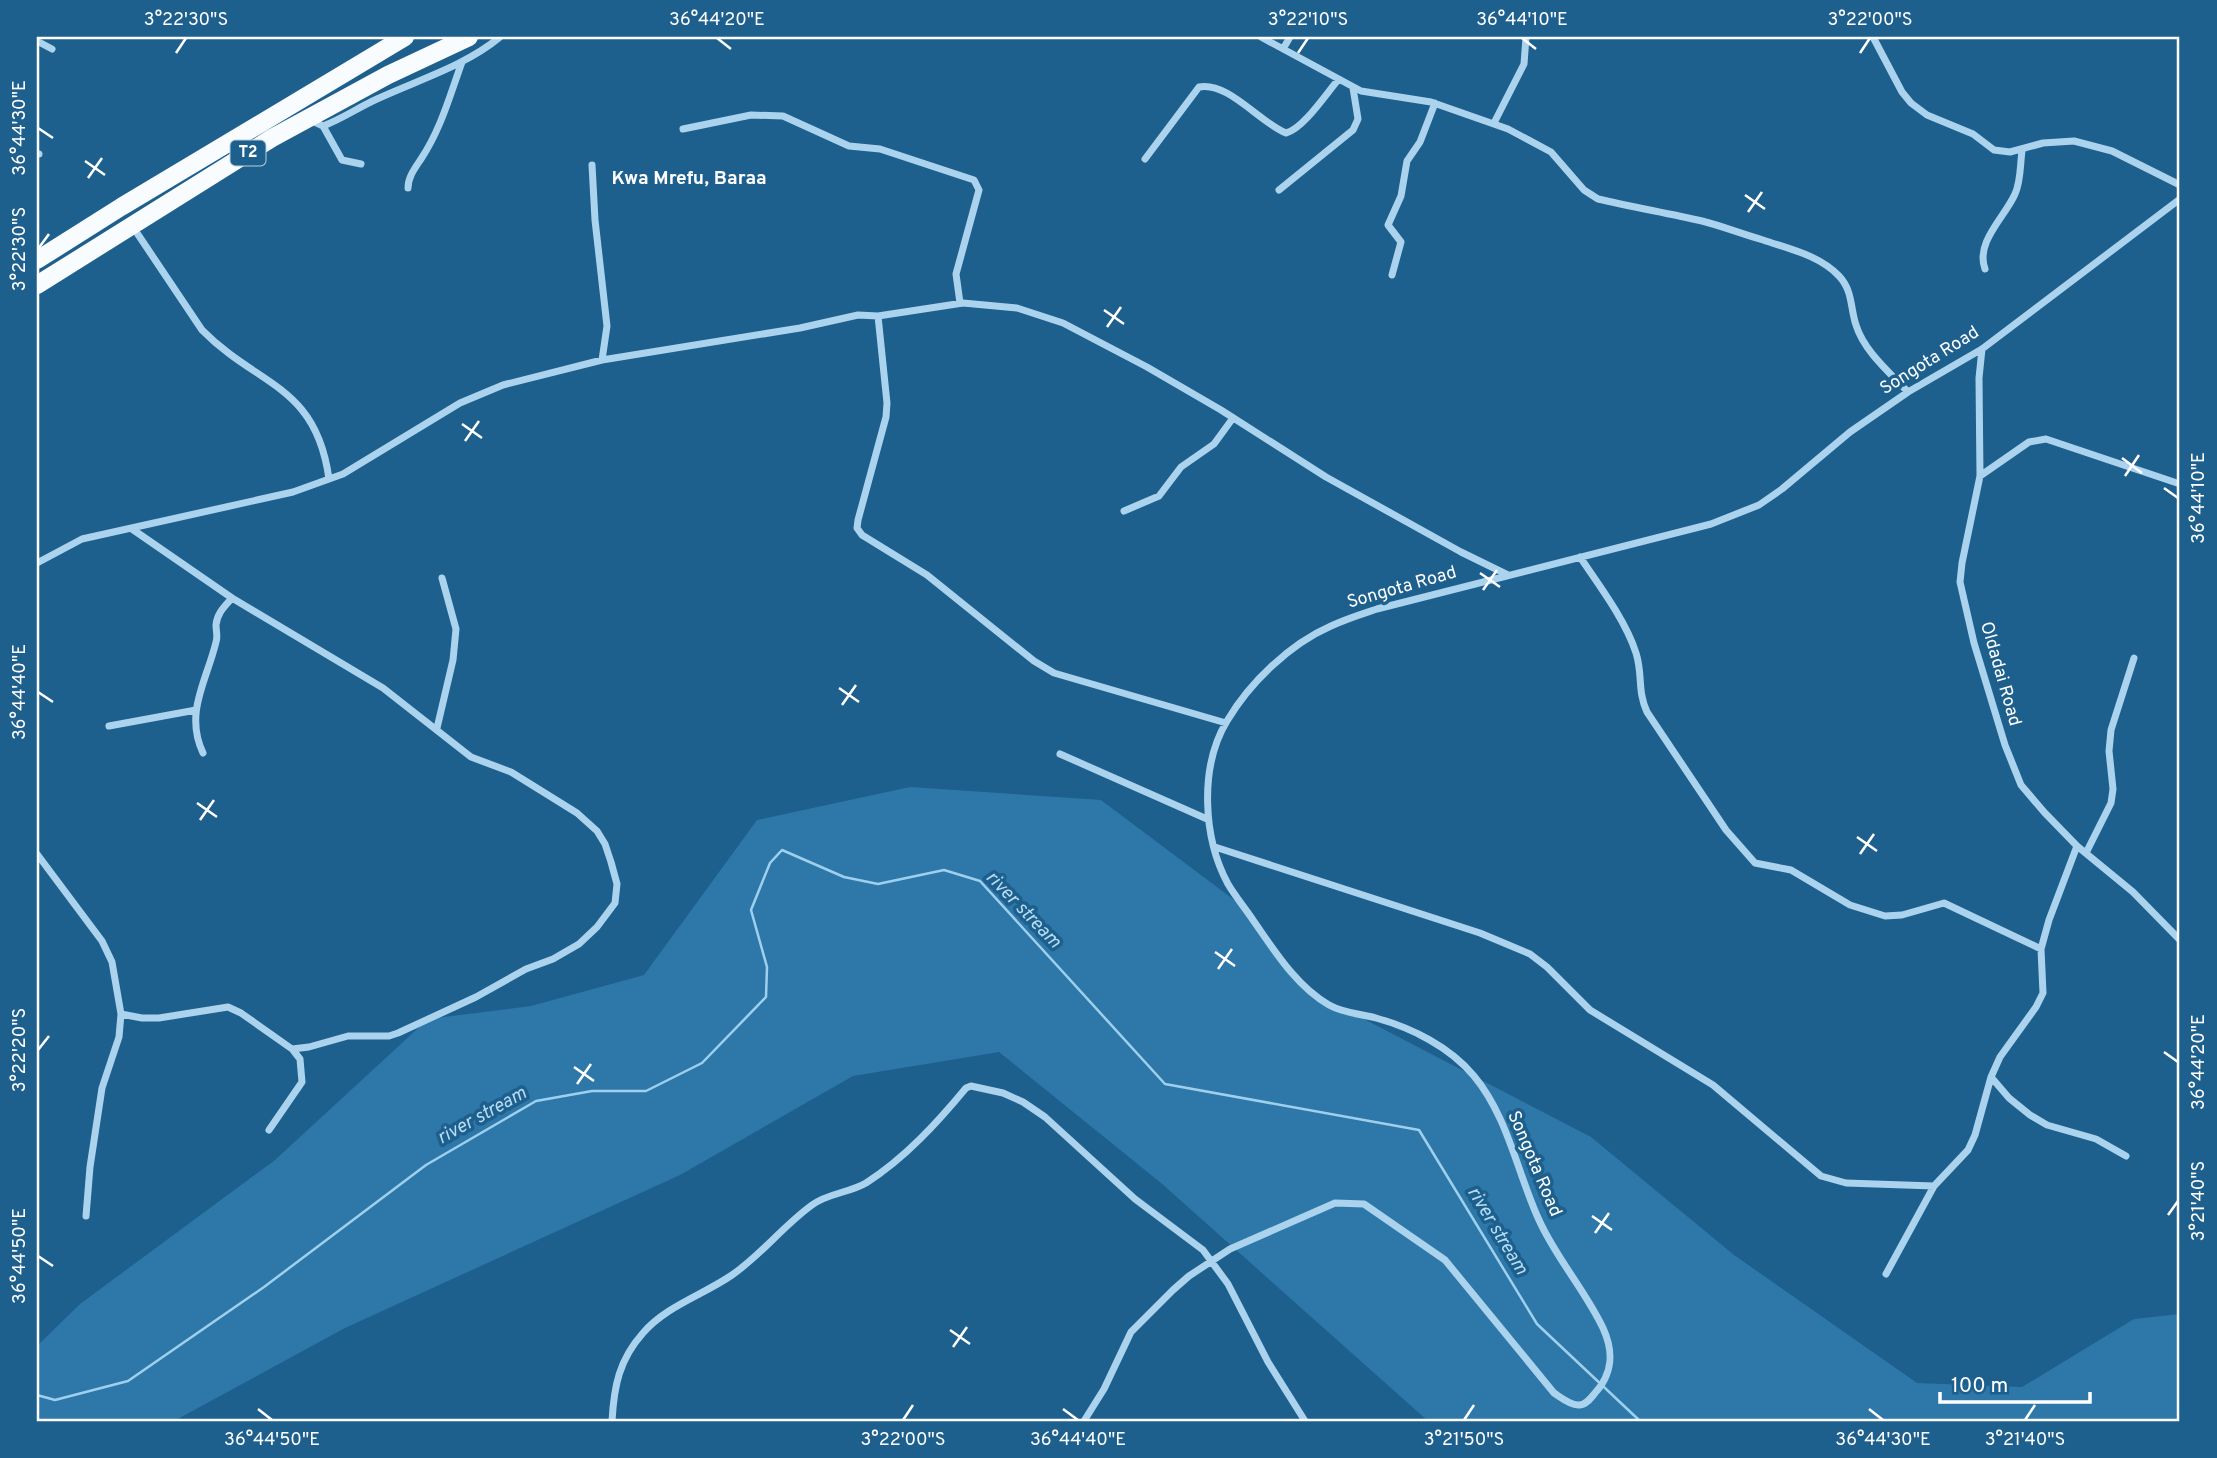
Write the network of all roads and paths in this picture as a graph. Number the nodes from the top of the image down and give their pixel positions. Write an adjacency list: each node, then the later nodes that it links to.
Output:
1 (405, 37): 27 (highway, T2)
2 (469, 37): 15 (highway, T2)
3 (500, 37): 11 (street)
4 (1261, 37): 10 (street)
5 (1290, 37): 10 (street)
6 (1526, 37): 16 (street)
7 (1873, 37): 18 (street)
8 (37, 41): 9 (street)
9 (52, 49)
10 (1283, 49): 12 (street)
11 (462, 62): 15 (street); 23 (street)
12 (1339, 80): 13 (street); 19 (street)
13 (1353, 88): 14 (street); 24 (street)
14 (1435, 103): 16 (street); 29 (street)
15 (315, 122): 20 (street); 26 (highway, T2)
16 (1494, 123): 35 (street)
17 (683, 130): 31 (street)
18 (2021, 150): 22 (street); 28 (street)
19 (1145, 159)
20 (361, 164)
21 (592, 164): 34 (street)
22 (2180, 185)
23 (408, 188)
24 (1279, 190)
25 (2180, 199): 33 (street, Songota Road)
26 (133, 226): 30 (highway, T2); 38 (street)
27 (37, 260)
28 (1985, 269)
29 (1392, 275)
30 (37, 285)
31 (960, 303): 32 (street); 36 (street)
32 (878, 316): 34 (street); 49 (street)
33 (1982, 349): 35 (street, Songota Road); 37 (street, Oldadai Road)
34 (602, 360): 38 (street)
35 (1908, 392): 42 (street, Songota Road)
36 (1233, 418): 40 (street); 44 (street)
37 (1980, 476): 39 (street); 55 (street, Oldadai Road)
38 (329, 479): 41 (street)
39 (2180, 484)
40 (1124, 511)
41 (132, 529): 43 (street); 46 (street)
42 (1580, 558): 44 (street, Songota Road); 60 (street)
43 (37, 563)
44 (1508, 575): 49 (street, Songota Road)
45 (442, 578): 51 (street)
46 (232, 598): 48 (street); 51 (street)
47 (2134, 658): 57 (street)
48 (196, 710): 50 (street); 52 (street)
49 (1226, 723): 54 (street, Songota Road)
50 (109, 726)
51 (437, 728): 62 (street)
52 (203, 753)
53 (1060, 754): 54 (street)
54 (1207, 819): 56 (street, Songota Road)
55 (2077, 846): 57 (street, Oldadai Road); 60 (street)
56 (1215, 847): 66 (street); 68 (street, Songota Road)
57 (2086, 853): 59 (street, Oldadai Road)
58 (37, 854): 61 (street)
59 (2180, 940)
60 (2041, 949): 63 (street)
61 (121, 1014): 62 (street); 67 (street)
62 (292, 1049): 64 (street)
63 (1992, 1077): 65 (street); 66 (street)
64 (269, 1130)
65 (2126, 1156)
66 (1934, 1186): 69 (street)
67 (86, 1216)
68 (1212, 1261): 70 (street); 71 (street); 72 (street)
69 (1886, 1274)
70 (612, 1421)
71 (1084, 1421)
72 (1305, 1421)

